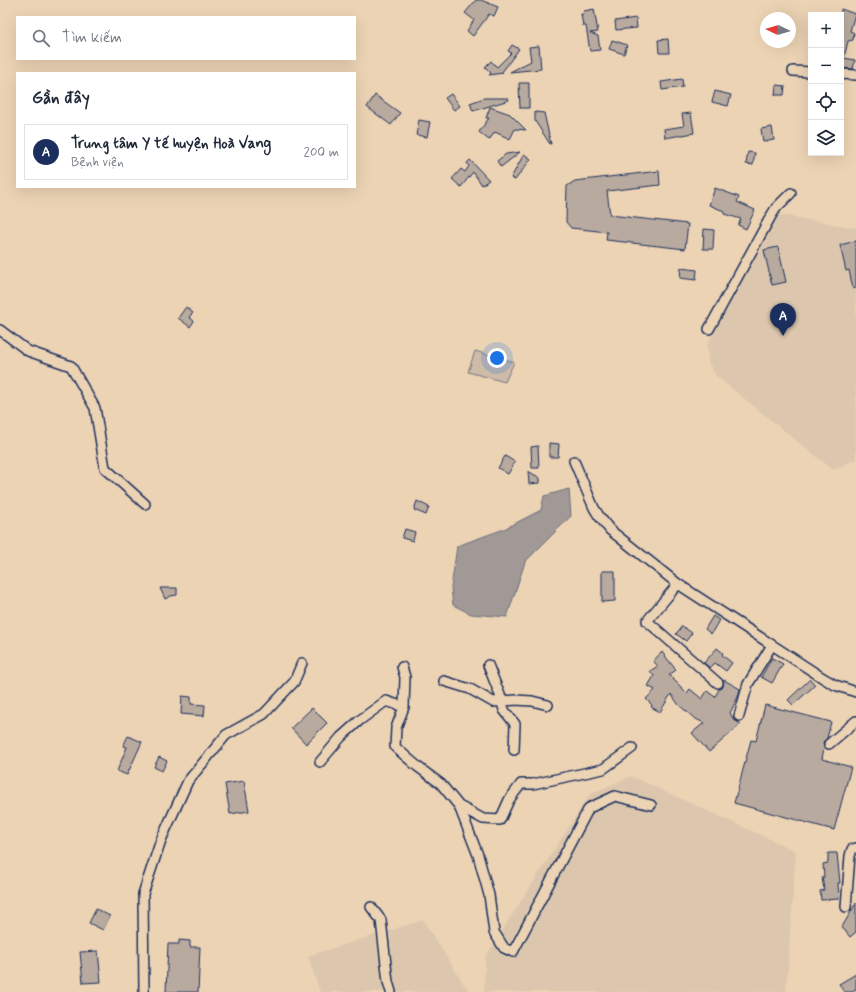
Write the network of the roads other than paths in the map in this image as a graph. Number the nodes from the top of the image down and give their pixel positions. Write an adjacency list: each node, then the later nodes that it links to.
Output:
1 (794, 71): 2 (street)
2 (808, 72)
3 (844, 74): 4 (street)
4 (856, 75)
5 (791, 193): 6 (street)
6 (709, 329)
7 (0, 330): 9 (street)
8 (574, 461): 10 (street)
9 (145, 504)
10 (678, 584): 11 (street); 16 (street)
11 (772, 645): 17 (street); 21 (street)
12 (302, 663): 32 (street)
13 (488, 665): 18 (street)
14 (402, 667): 20 (street)
15 (444, 681): 18 (street)
16 (718, 683)
17 (856, 692)
18 (502, 701): 19 (street); 25 (street)
19 (548, 705)
20 (404, 707): 26 (street); 28 (street)
21 (739, 716)
22 (856, 722): 23 (street)
23 (829, 744)
24 (632, 748): 28 (street)
25 (514, 750)
26 (320, 762)
27 (651, 805): 28 (street)
28 (460, 806)
29 (856, 848): 31 (street)
30 (371, 907): 33 (street)
31 (846, 907)
32 (144, 992)
33 (391, 992)

